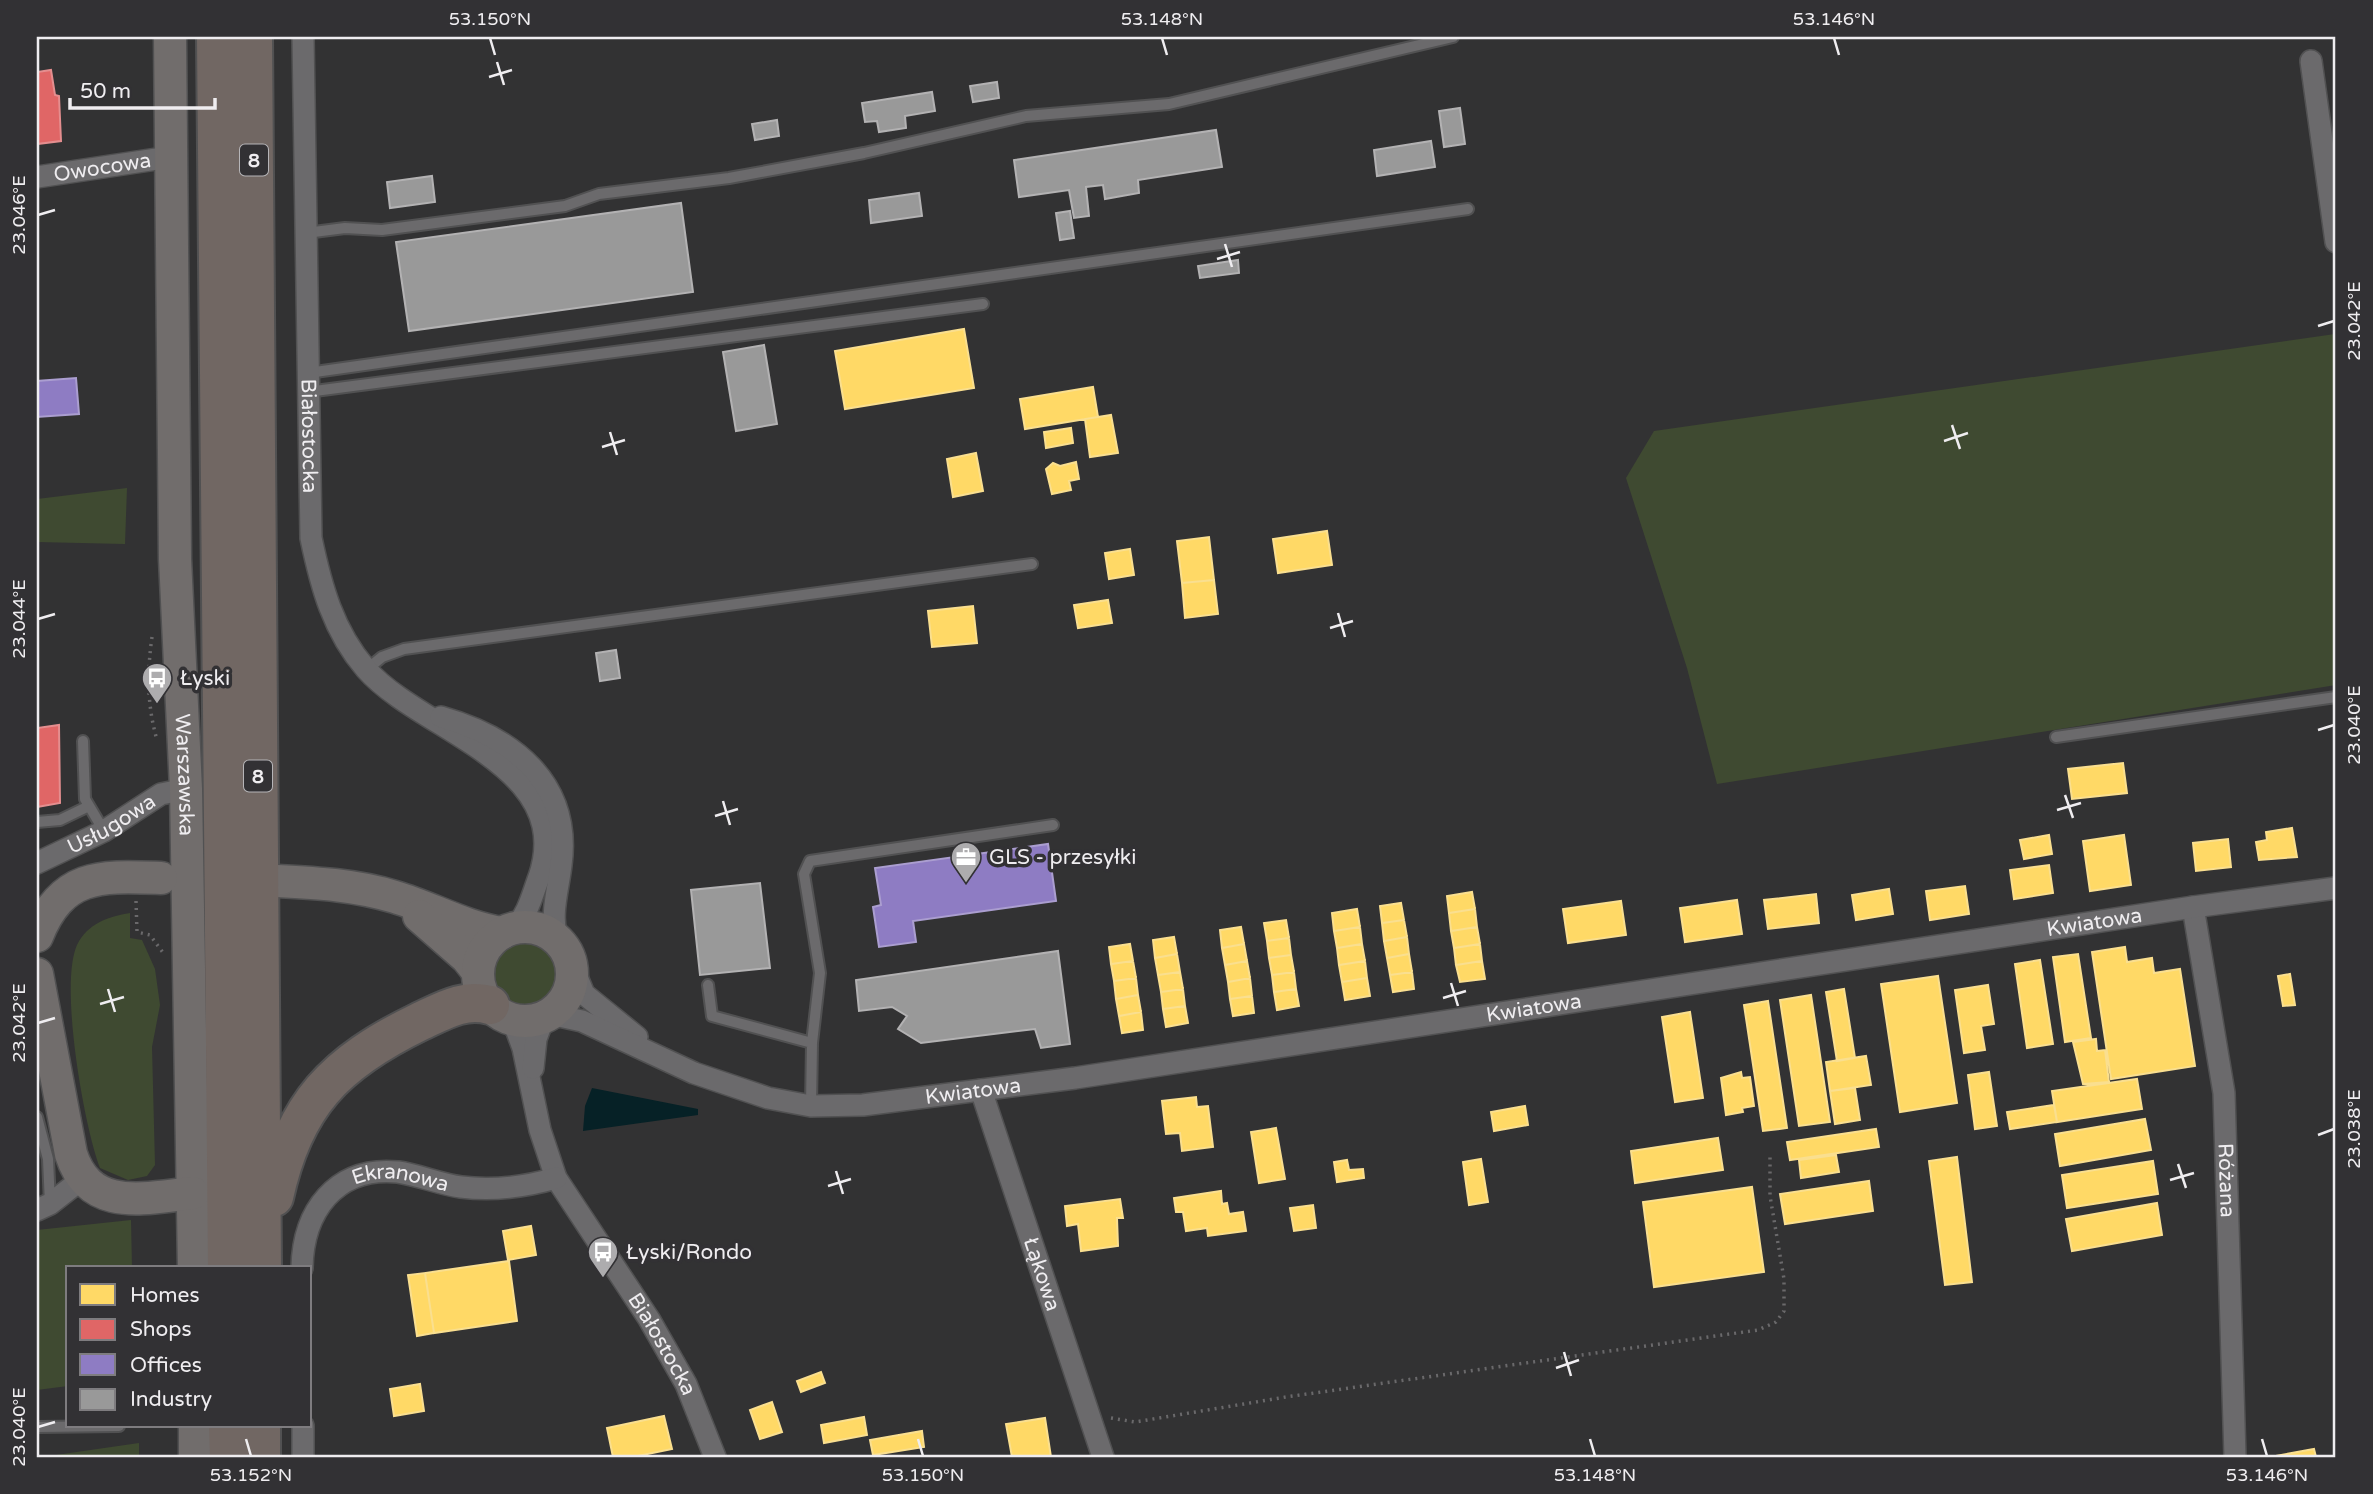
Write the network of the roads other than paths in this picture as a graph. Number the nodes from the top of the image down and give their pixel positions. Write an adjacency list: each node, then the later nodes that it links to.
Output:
1 (170, 37): 7 (street, Warszawska)
2 (216, 37): 50 (highway, 8)
3 (253, 37): 51 (highway, 8)
4 (303, 37): 10 (street, Białostocka)
5 (1453, 37): 10 (lane)
6 (2311, 61): 11 (street)
7 (170, 157): 8 (street, Owocowa); 20 (street, Warszawska)
8 (37, 177)
9 (1468, 209): 13 (lane)
10 (306, 233): 13 (street, Białostocka)
11 (2336, 242)
12 (983, 304): 13 (lane)
13 (308, 383): 15 (street, Białostocka)
14 (1031, 564): 15 (lane)
15 (366, 670): 17 (street, Białostocka)
16 (2336, 697): 18 (lane)
17 (418, 711): 31 (street, Białostocka); 33 (street, Białostocka)
18 (2056, 737)
19 (83, 741): 21 (lane)
20 (186, 789): 24 (street, Usługowa); 47 (street, Warszawska)
21 (89, 806): 22 (lane); 24 (lane)
22 (37, 822)
23 (1054, 825): 38 (lane)
24 (104, 831): 25 (street, Usługowa)
25 (37, 863)
26 (277, 881): 29 (street)
27 (148, 887): 32 (street)
28 (2336, 888): 30 (street, Kwiatowa)
29 (397, 897): 31 (street); 36 (street)
30 (2193, 907): 41 (street, Kwiatowa); 66 (street, Różana)
31 (508, 931): 33 (street); 36 (street)
32 (37, 936)
33 (563, 950): 37 (street); 39 (street, Kwiatowa)
34 (37, 974): 46 (street)
35 (708, 985): 38 (lane)
36 (490, 997): 37 (street); 40 (street, Białostocka); 52 (highway)
37 (547, 1016): 39 (street, Kwiatowa); 40 (street, Białostocka)
38 (812, 1044): 42 (lane)
39 (654, 1052): 42 (street, Kwiatowa)
40 (530, 1084): 45 (street, Białostocka)
41 (981, 1090): 42 (street, Kwiatowa); 65 (street, Łąkowa)
42 (811, 1106)
43 (37, 1117): 44 (lane)
44 (42, 1160): 48 (lane)
45 (556, 1178): 53 (street, Ekranowa); 64 (street, Białostocka)
46 (82, 1180): 47 (street); 48 (street)
47 (193, 1193): 49 (street, Warszawska)
48 (44, 1207)
49 (194, 1266)
50 (227, 1266)
51 (262, 1266)
52 (262, 1266)
53 (302, 1266)
54 (37, 1427): 55 (lane)
55 (66, 1427)
56 (195, 1428): 60 (street)
57 (228, 1428): 61 (highway)
58 (261, 1428): 62 (highway)
59 (303, 1428): 63 (street)
60 (195, 1457)
61 (229, 1457)
62 (261, 1457)
63 (303, 1457)
64 (715, 1457)
65 (1103, 1457)
66 (2235, 1457)

